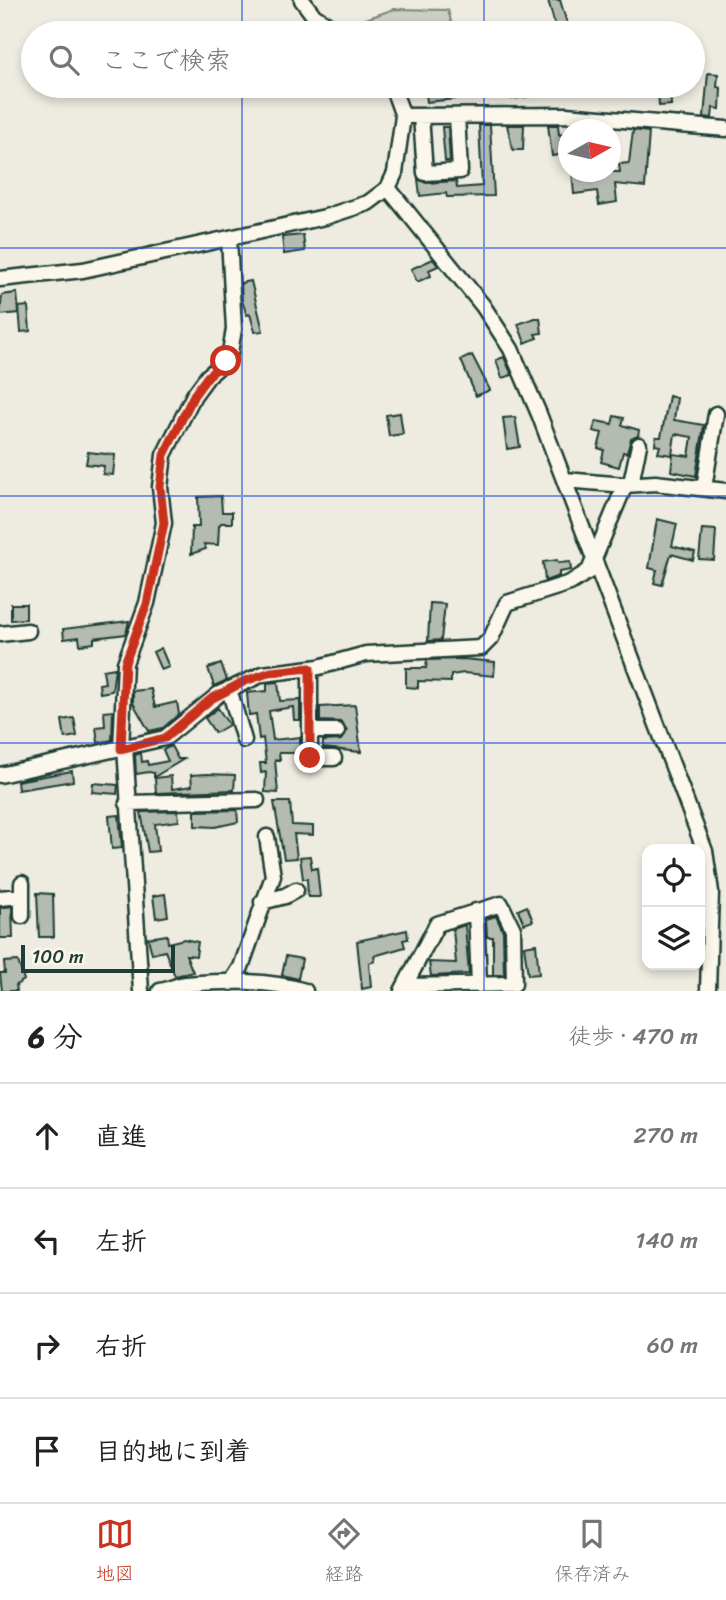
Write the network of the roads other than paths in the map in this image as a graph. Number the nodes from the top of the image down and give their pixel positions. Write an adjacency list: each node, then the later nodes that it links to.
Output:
1 (302, 0): 2 (street)
2 (322, 21)
3 (396, 98): 4 (street)
4 (403, 116): 5 (street); 8 (street)
5 (421, 116): 6 (street); 6 (street)
6 (457, 116): 7 (street)
7 (726, 129)
8 (388, 188): 9 (street); 13 (street)
9 (229, 238): 10 (street); 25 (street)
10 (0, 279)
11 (716, 414): 15 (street)
12 (639, 444): 14 (street)
13 (565, 480): 14 (street); 17 (street)
14 (628, 484): 15 (street); 17 (street)
15 (704, 488): 16 (street)
16 (726, 491)
17 (595, 554): 20 (street); 42 (street)
18 (28, 631): 19 (street)
19 (0, 634)
20 (310, 668): 21 (street); 22 (street)
21 (229, 689): 24 (street); 25 (street)
22 (310, 731): 23 (street); 26 (street)
23 (337, 731)
24 (244, 740)
25 (123, 748): 27 (street); 29 (street)
26 (334, 758)
27 (0, 775)
28 (257, 800): 29 (street)
29 (127, 803): 39 (street)
30 (267, 837): 33 (street)
31 (296, 890): 33 (street)
32 (0, 898): 35 (street)
33 (262, 902): 36 (street)
34 (476, 911): 37 (street); 37 (street); 38 (street)
35 (22, 916)
36 (231, 983): 40 (street); 41 (street)
37 (479, 985): 38 (street)
38 (404, 989)
39 (141, 991)
40 (160, 991)
41 (305, 991)
42 (708, 991)

